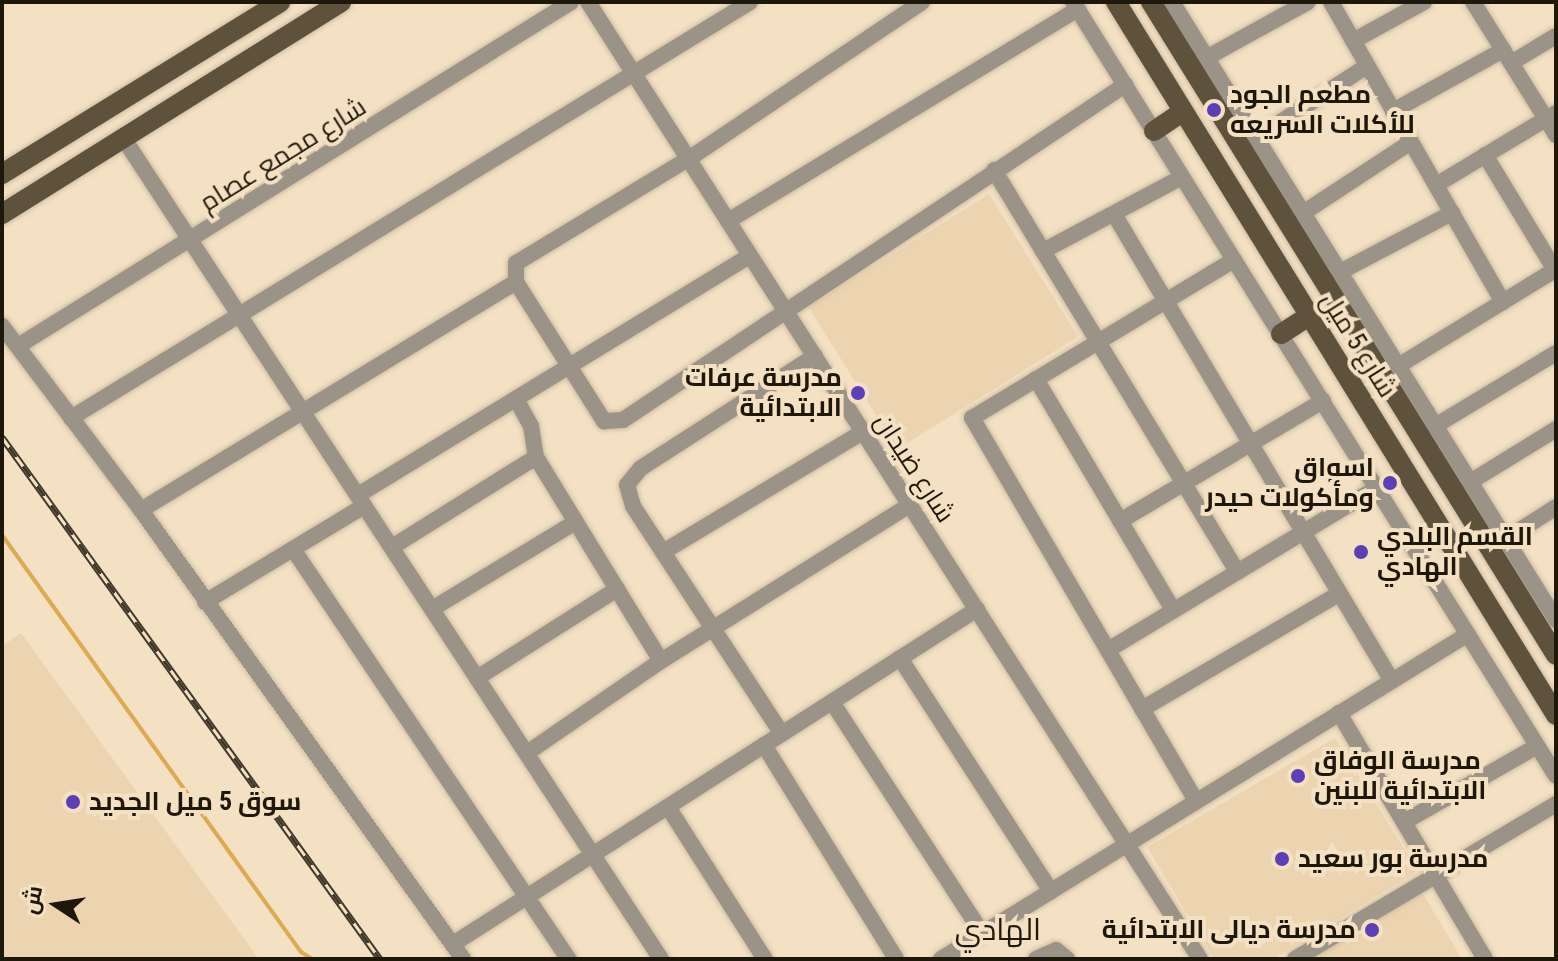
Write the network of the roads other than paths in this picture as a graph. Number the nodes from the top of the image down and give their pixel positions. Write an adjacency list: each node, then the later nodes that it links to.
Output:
1 (280, 2): 33 (main road)
2 (341, 2): 28 (main road)
3 (571, 2): 41 (street, شارع مجمع عصام)
4 (588, 2): 20 (street, شارع ضيدان)
5 (750, 2): 20 (street)
6 (922, 2): 31 (street)
7 (1116, 2): 23 (main road, شارع 5 ميل)
8 (1151, 2): 19 (main road, شارع 5 ميل)
9 (1172, 2): 19 (street)
10 (1308, 2): 19 (street)
11 (1331, 2): 16 (street)
12 (1424, 2): 16 (street)
13 (1473, 2): 17 (street)
14 (1076, 6): 21 (street); 40 (street)
15 (1556, 36): 17 (street)
16 (1353, 41): 18 (street)
17 (1507, 56): 22 (street); 24 (street)
18 (1367, 66): 22 (street); 27 (street)
19 (1206, 68): 27 (street); 51 (main road, شارع 5 ميل)
20 (633, 73): 31 (street, شارع ضيدان); 52 (street)
21 (1125, 85): 25 (street); 32 (street)
22 (1393, 111): 29 (street)
23 (1182, 112): 25 (main road); 53 (main road, شارع 5 ميل)
24 (1551, 116): 26 (street); 30 (street)
25 (1154, 131): 34 (street)
26 (1556, 135)
27 (1256, 138): 36 (street)
28 (124, 139): 38 (main road); 41 (street)
29 (1411, 142): 35 (street); 36 (street)
30 (1485, 155): 35 (street); 45 (street)
31 (688, 159): 40 (street, شارع ضيدان); 47 (street)
32 (994, 170): 42 (street); 50 (street)
33 (2, 174)
34 (1182, 177): 39 (street); 44 (street)
35 (1436, 185): 37 (street)
36 (1303, 213): 46 (street)
37 (1452, 213): 46 (street); 48 (street)
38 (2, 214)
39 (1114, 214): 42 (street); 49 (street)
40 (728, 221): 43 (street, شارع ضيدان)
41 (190, 241): 52 (street); 57 (street, شارع مجمع عصام)
42 (1043, 251): 56 (street)
43 (750, 256): 50 (street, شارع ضيدان); 60 (street)
44 (1234, 260): 49 (street); 55 (street)
45 (1555, 270): 48 (street)
46 (1340, 272): 51 (street)
47 (516, 282): 60 (street); 65 (street)
48 (1503, 302): 61 (street)
49 (1163, 303): 56 (street); 70 (street)
50 (784, 308): 59 (street, شارع ضيدان); 60 (street)
51 (1353, 312): 61 (street); 97 (main road, شارع 5 ميل)
52 (240, 316): 65 (street); 66 (street)
53 (1309, 316): 55 (main road); 102 (main road, شارع 5 ميل)
54 (2, 326): 57 (street)
55 (1281, 334): 64 (street)
56 (1098, 342): 62 (street); 73 (street)
57 (18, 346): 66 (street)
58 (1556, 353): 67 (street)
59 (815, 356): 69 (street, شارع ضيدان); 85 (street)
60 (572, 366): 63 (street)
61 (1398, 366): 67 (street)
62 (1036, 379): 79 (street); 96 (street)
63 (516, 399): 71 (street); 75 (street)
64 (1323, 401): 70 (street); 74 (street)
65 (302, 411): 75 (street); 78 (street)
66 (71, 418): 78 (street)
67 (1435, 426): 72 (street)
68 (1556, 429): 72 (street)
69 (863, 432): 76 (street, شارع ضيدان); 85 (street)
70 (1249, 445): 73 (street); 81 (street)
71 (536, 457): 80 (street); 83 (street)
72 (1470, 482): 82 (street)
73 (1183, 484): 79 (street); 86 (street)
74 (1377, 488): 81 (street); 95 (street)
75 (361, 501): 83 (street); 84 (street)
76 (910, 505): 91 (street, شارع ضيدان); 94 (street)
77 (1556, 507): 82 (street)
78 (141, 510): 89 (street)
79 (1120, 521): 92 (street)
80 (574, 523): 87 (street); 90 (street)
81 (1302, 533): 86 (street); 88 (street)
82 (1506, 539): 93 (street)
83 (392, 547): 90 (street)
84 (293, 549): 89 (street); 120 (street)
85 (663, 552): 94 (street)
86 (1237, 572): 92 (street)
87 (617, 589): 99 (street); 100 (street)
88 (1339, 594): 101 (street); 104 (street)
89 (205, 602): 122 (street)
90 (432, 609): 100 (street)
91 (977, 609): 98 (street); 116 (street, شارع ضيدان)
92 (1173, 610): 96 (street)
93 (1556, 620)
94 (713, 628): 99 (street); 107 (street)
95 (1468, 634): 101 (street); 109 (street)
96 (1108, 650): 104 (street)
97 (1556, 655)
98 (900, 658): 103 (street); 119 (street)
99 (661, 661): 110 (street)
100 (477, 678): 110 (street)
101 (1392, 681): 105 (street)
102 (1549, 690): 106 (main road, شارع 5 ميل)
103 (832, 702): 107 (street); 121 (street)
104 (1142, 709): 112 (street)
105 (1339, 713): 112 (street); 115 (street)
106 (1556, 715)
107 (782, 734): 108 (street)
108 (764, 745): 114 (street); 127 (street)
109 (1537, 746): 111 (street); 115 (street)
110 (527, 753): 117 (street)
111 (1556, 776)
112 (1196, 801): 116 (street)
113 (1556, 804): 118 (street)
114 (668, 807): 117 (street); 126 (street)
115 (1404, 822): 118 (street)
116 (1127, 844): 119 (street); 131 (street, شارع ضيدان)
117 (593, 855): 120 (street); 125 (street)
118 (1436, 876): 132 (street); 133 (street)
119 (1051, 891): 121 (street)
120 (525, 898): 122 (street); 124 (street)
121 (982, 933): 128 (street)
122 (453, 944): 123 (street)
123 (463, 959)
124 (568, 959)
125 (661, 959)
126 (765, 959)
127 (896, 959)
128 (941, 959)
129 (1036, 959): 130 (street)
130 (1067, 959)
131 (1200, 959)
132 (1295, 959)
133 (1485, 959)

